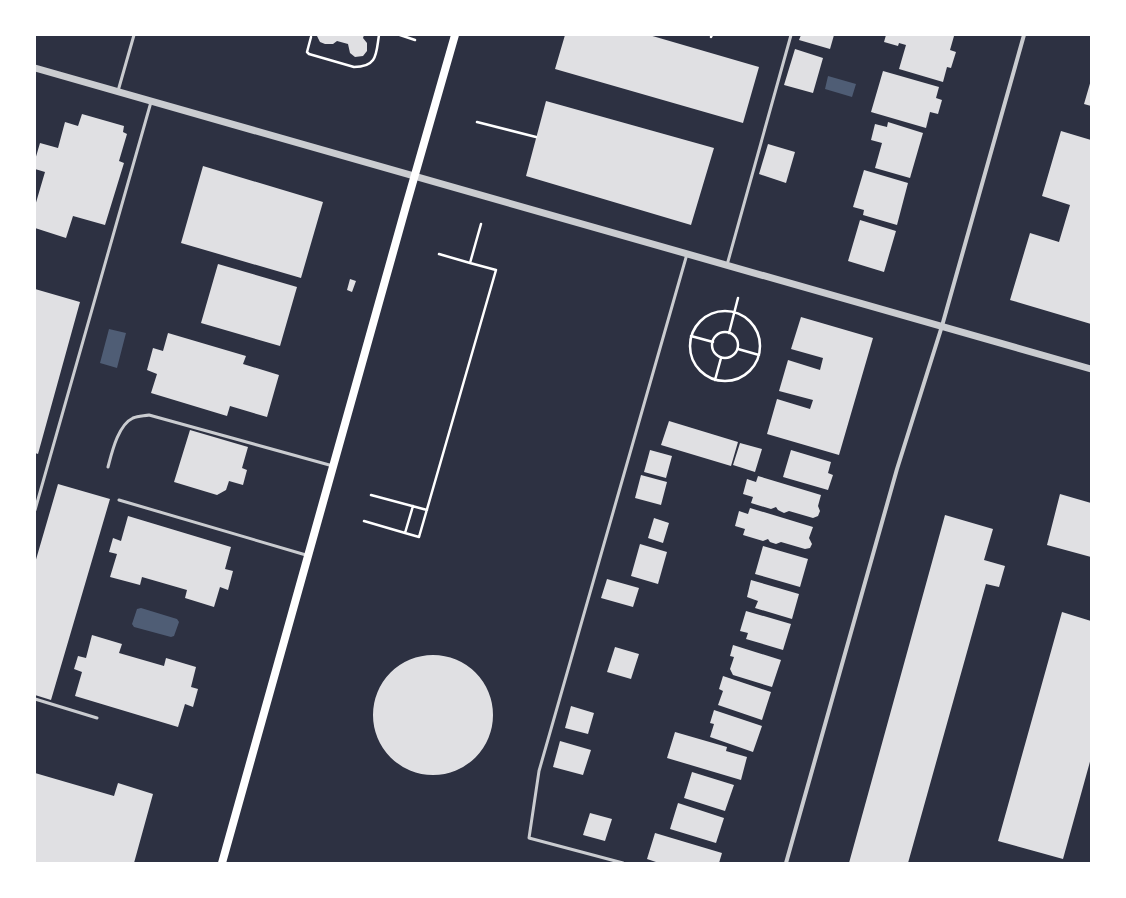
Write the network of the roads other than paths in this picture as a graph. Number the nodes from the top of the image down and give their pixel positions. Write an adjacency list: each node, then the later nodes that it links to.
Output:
1 (134, 35): 6 (lane)
2 (455, 35): 8 (main road)
3 (791, 35): 10 (lane)
4 (1024, 35): 11 (street)
5 (35, 68): 6 (street)
6 (118, 92): 7 (street)
7 (151, 102): 8 (street); 16 (lane)
8 (414, 177): 9 (street); 13 (main road)
9 (687, 254): 10 (street); 21 (lane)
10 (727, 265): 11 (street)
11 (942, 326): 12 (street); 22 (street)
12 (1091, 369)
13 (333, 466): 14 (lane); 17 (main road)
14 (108, 467)
15 (119, 500): 17 (lane)
16 (35, 510)
17 (308, 555): 20 (main road)
18 (35, 699): 19 (lane)
19 (96, 718)
20 (222, 863)
21 (623, 863)
22 (786, 863)

